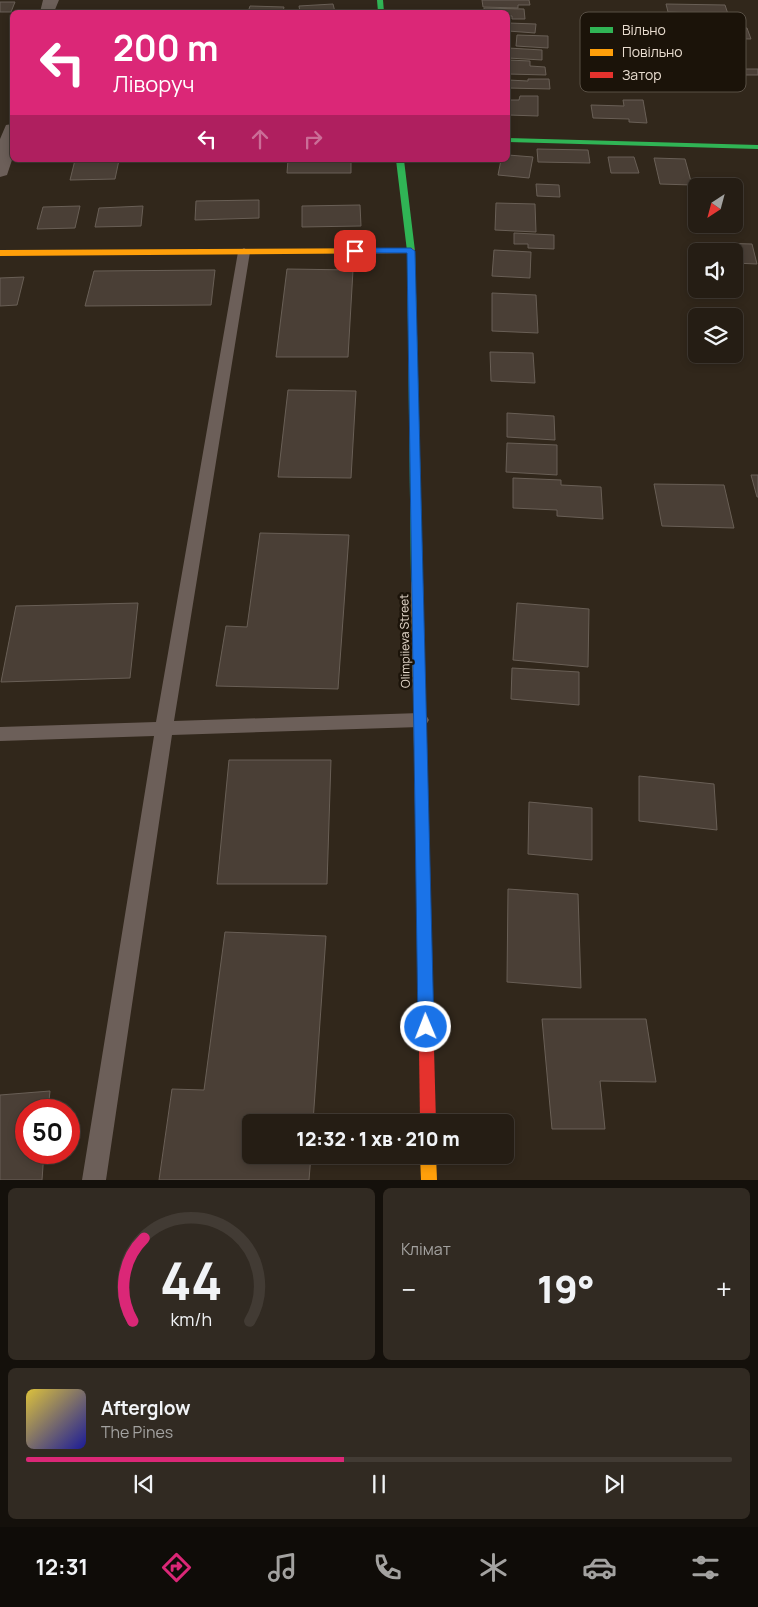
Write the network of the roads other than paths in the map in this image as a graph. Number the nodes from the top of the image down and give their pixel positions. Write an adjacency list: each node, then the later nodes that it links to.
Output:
1 (10, 136): 5 (street)
2 (510, 140): 3 (main road)
3 (758, 146)
4 (400, 162): 6 (main road, Olimpiieva Street)
5 (0, 171)
6 (411, 251): 7 (main road); 9 (main road, Olimpiieva Street)
7 (244, 252): 8 (main road); 10 (lane)
8 (0, 253)
9 (420, 720): 10 (lane); 12 (main road, Olimpiieva Street)
10 (164, 729): 11 (lane); 14 (lane)
11 (0, 734)
12 (428, 1114)
13 (428, 1164): 15 (main road)
14 (94, 1180)
15 (429, 1180)

